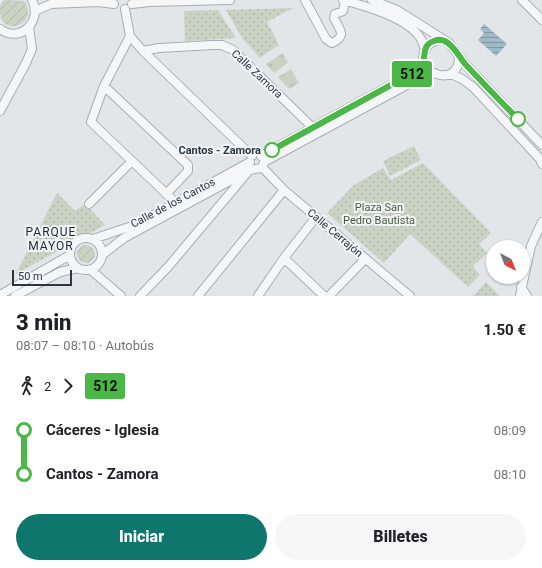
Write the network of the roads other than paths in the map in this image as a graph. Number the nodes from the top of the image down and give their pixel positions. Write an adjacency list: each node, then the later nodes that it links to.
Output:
1 (32, 0): 10 (street)
2 (230, 0): 8 (street)
3 (306, 0): 4 (street)
4 (344, 0): 17 (street)
5 (372, 0): 15 (street)
6 (522, 0): 11 (street)
7 (113, 2): 9 (street); 10 (street)
8 (133, 2): 9 (street)
9 (125, 8): 14 (street)
10 (35, 11): 12 (street)
11 (542, 20)
12 (29, 27): 13 (street); 23 (street)
13 (0, 29)
14 (130, 36): 16 (street, Calle Cerrajón); 22 (street)
15 (442, 40): 17 (street); 18 (street)
16 (143, 51): 24 (street, Calle Zamora); 27 (street, Calle Cerrajón)
17 (425, 51): 19 (street)
18 (459, 57): 21 (street); 25 (street)
19 (424, 61): 20 (street); 24 (street, Calle de los Cantos)
20 (433, 73): 21 (street); 27 (street, Calle de los Cantos)
21 (451, 74): 28 (street)
22 (104, 86): 26 (street); 30 (street)
23 (0, 111)
24 (313, 128): 27 (street, Calle de los Cantos)
25 (542, 146)
26 (132, 161): 30 (street); 32 (street)
27 (256, 163): 29 (street, Calle Cerrajón); 31 (street, Calle de los Cantos); 37 (street, Calle de los Cantos); 47 (street)
28 (542, 164)
29 (284, 190): 33 (street, Calle Cerrajón); 48 (street)
30 (166, 194): 31 (street)
31 (175, 202): 35 (street, Calle de los Cantos)
32 (89, 204)
33 (316, 217): 38 (street); 39 (street, Calle Cerrajón)
34 (542, 222): 42 (street)
35 (93, 239): 36 (street); 37 (street)
36 (70, 255): 40 (street); 44 (street)
37 (102, 255): 41 (street)
38 (284, 258): 43 (street); 49 (street)
39 (365, 259): 50 (street); 51 (street, Calle Cerrajón)
40 (78, 268): 41 (street); 45 (street)
41 (91, 270): 46 (street)
42 (521, 287): 52 (street); 53 (street)
43 (263, 294)
44 (0, 296)
45 (15, 296)
46 (121, 296)
47 (140, 296)
48 (198, 296)
49 (324, 296)
50 (329, 296)
51 (410, 296)
52 (520, 296)
53 (527, 296)

